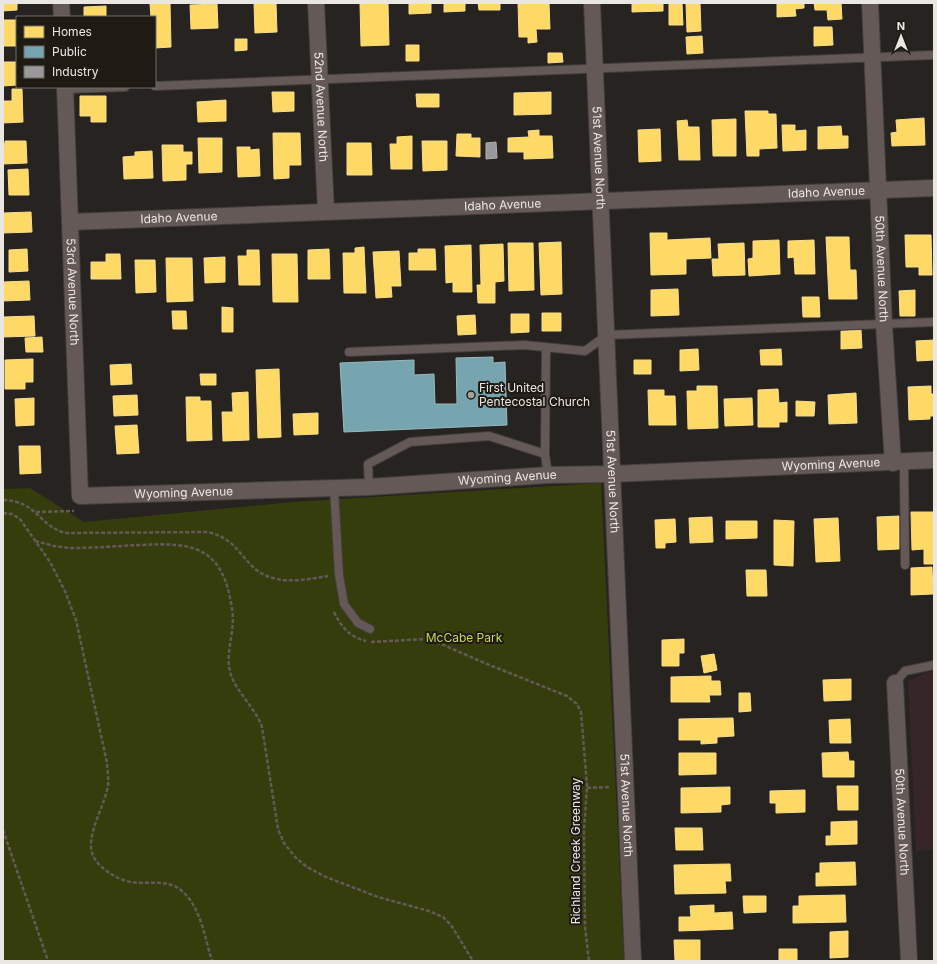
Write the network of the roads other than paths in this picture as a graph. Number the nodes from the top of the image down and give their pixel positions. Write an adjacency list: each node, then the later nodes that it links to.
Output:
1 (61, 3): 5 (street)
2 (316, 3): 9 (street, 52nd Avenue North)
3 (592, 3): 8 (street, 51st Avenue North)
4 (870, 3): 7 (street, 50th Avenue North)
5 (62, 16)
6 (934, 54): 7 (lane)
7 (871, 57): 8 (lane); 13 (street, 50th Avenue North)
8 (595, 68): 9 (lane); 14 (street, 51st Avenue North)
9 (320, 79): 10 (lane); 15 (street, 52nd Avenue North)
10 (156, 86)
11 (65, 88): 16 (street, 53rd Avenue North)
12 (934, 188): 13 (street, Idaho Avenue)
13 (878, 190): 14 (street, Idaho Avenue); 18 (street, 50th Avenue North)
14 (601, 200): 15 (street, Idaho Avenue); 19 (street, 51st Avenue North)
15 (326, 211): 16 (street, Idaho Avenue)
16 (71, 222): 29 (street, 53rd Avenue North)
17 (934, 322): 18 (lane)
18 (884, 325): 19 (lane); 24 (street, 50th Avenue North)
19 (607, 335): 20 (lane); 25 (street, 51st Avenue North)
20 (546, 348): 21 (lane); 22 (lane)
21 (349, 352)
22 (545, 454): 26 (lane); 27 (lane)
23 (934, 460): 24 (street, Wyoming Avenue)
24 (898, 462): 25 (street, Wyoming Avenue); 30 (lane)
25 (611, 474): 26 (street, Wyoming Avenue); 34 (street, 51st Avenue North)
26 (548, 475): 27 (street, Wyoming Avenue)
27 (369, 487): 28 (street, Wyoming Avenue)
28 (334, 488): 29 (street, Wyoming Avenue); 31 (lane)
29 (80, 496)
30 (905, 565)
31 (370, 629)
32 (934, 665): 33 (lane)
33 (895, 683): 35 (street, 50th Avenue North)
34 (633, 961)
35 (909, 961)

